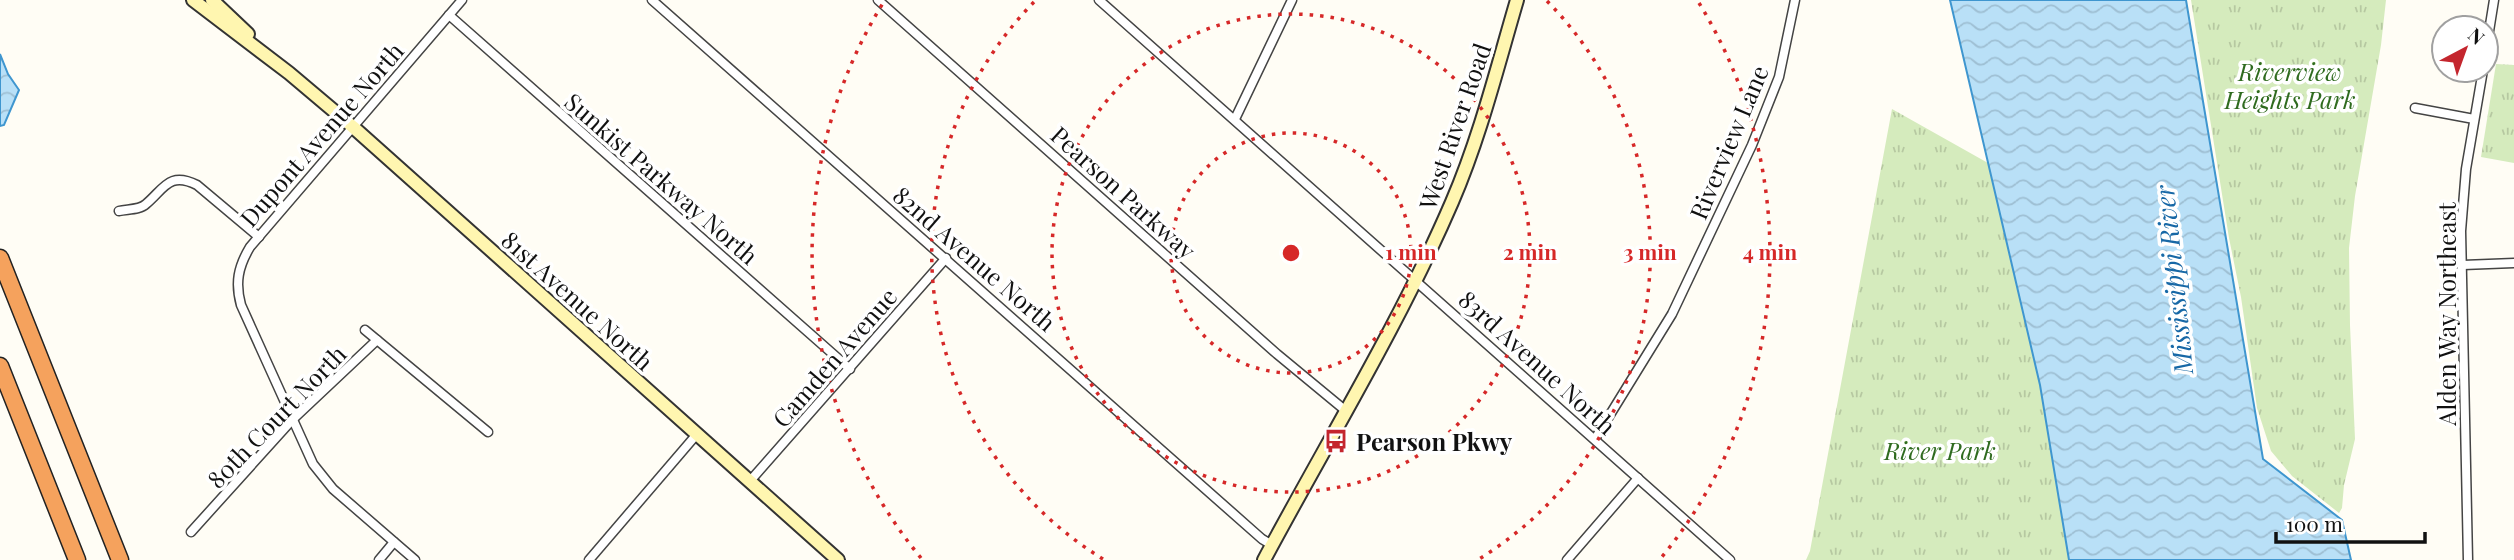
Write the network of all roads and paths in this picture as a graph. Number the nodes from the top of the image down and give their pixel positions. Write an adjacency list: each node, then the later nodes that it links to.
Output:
1 (194, 0): 9 (street, 81st Avenue North)
2 (462, 0): 10 (street, Dupont Avenue North)
3 (652, 0): 19 (street, 82nd Avenue North)
4 (878, 0): 27 (street, Pearson Parkway)
5 (1099, 0): 13 (street, 83rd Avenue North)
6 (1292, 0): 13 (street)
7 (1517, 0): 22 (street, West River Road)
8 (1794, 0): 31 (street, Riverview Lane)
9 (218, 6): 15 (street, 81st Avenue North)
10 (449, 15): 15 (street, Dupont Avenue North); 26 (street, Sunkist Parkway North)
11 (2480, 84): 14 (street, Alden Way Northeast)
12 (2414, 108): 14 (street)
13 (1235, 118): 22 (street, 83rd Avenue North)
14 (2474, 119): 21 (street, Alden Way Northeast)
15 (353, 127): 17 (street, Dupont Avenue North); 30 (street, 81st Avenue North)
16 (119, 211): 17 (street)
17 (259, 237): 28 (street, Dupont Avenue North)
18 (0, 258): 38 (highway)
19 (946, 258): 26 (street, Camden Avenue); 36 (street, 82nd Avenue North)
20 (2514, 263): 21 (street)
21 (2463, 265): 46 (street, Alden Way Northeast)
22 (1415, 279): 27 (street, West River Road); 31 (street, 83rd Avenue North)
23 (365, 330): 24 (street)
24 (377, 341): 28 (street, 80th Court North); 29 (street, 80th Court North)
25 (0, 366): 37 (highway)
26 (850, 369): 33 (street, Camden Avenue)
27 (1346, 411): 36 (street, West River Road)
28 (292, 420): 34 (street, 80th Court North); 35 (street, Dupont Avenue North)
29 (488, 432)
30 (697, 435): 33 (street, 81st Avenue North); 41 (street)
31 (1595, 439): 32 (street, 83rd Avenue North)
32 (1638, 478): 44 (street); 45 (street, 83rd Avenue North)
33 (750, 481): 42 (street, 81st Avenue North)
34 (191, 532)
35 (394, 542): 39 (street); 40 (street, Dupont Avenue North)
36 (1272, 545): 43 (street, West River Road)
37 (77, 560)
38 (120, 560)
39 (379, 560)
40 (415, 560)
41 (589, 560)
42 (838, 560)
43 (1264, 560)
44 (1567, 560)
45 (1730, 560)
46 (2468, 560)

